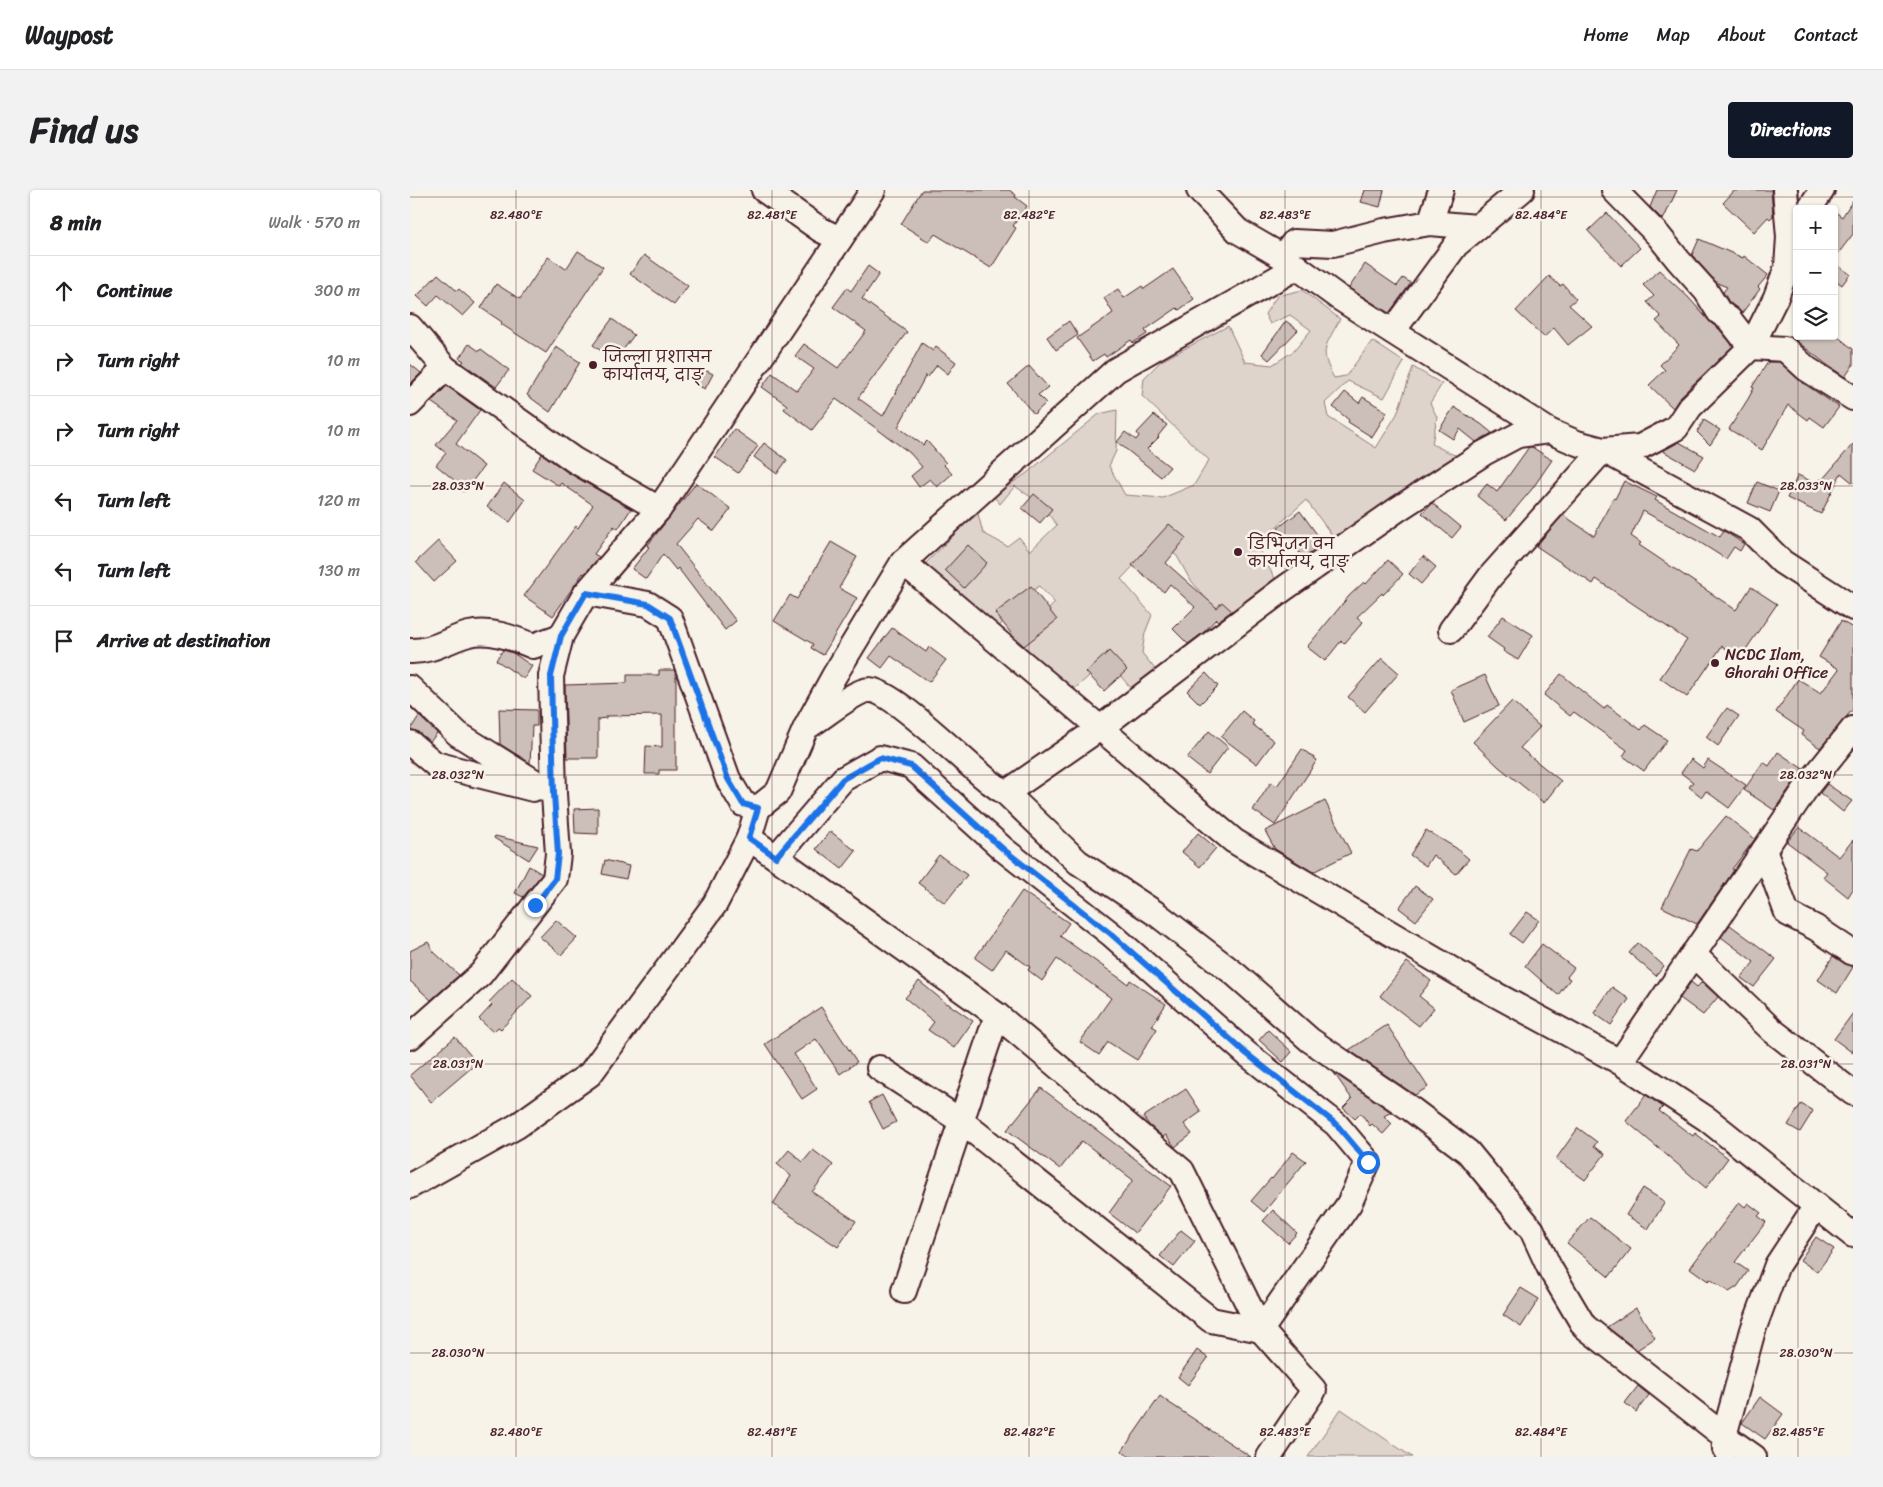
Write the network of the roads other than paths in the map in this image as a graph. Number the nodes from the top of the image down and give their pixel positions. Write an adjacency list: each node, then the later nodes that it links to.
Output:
1 (764, 190): 13 (street)
2 (873, 190): 13 (street)
3 (1199, 190): 14 (street)
4 (1441, 190): 10 (street)
5 (1522, 190): 11 (street)
6 (1614, 190): 17 (street)
7 (1785, 190): 12 (street)
8 (1822, 190): 9 (street)
9 (1812, 205)
10 (1430, 224): 11 (street); 14 (street)
11 (1477, 227): 16 (street)
12 (1793, 232): 17 (street)
13 (840, 239): 23 (street)
14 (1290, 262): 16 (street); 24 (street)
15 (410, 327): 18 (street)
16 (1393, 331): 21 (street)
17 (1751, 347): 19 (street); 22 (street)
18 (445, 368): 20 (street); 23 (street)
19 (1853, 398)
20 (410, 404)
21 (1549, 431): 22 (street); 32 (street)
22 (1602, 450): 26 (street); 27 (street)
23 (659, 509): 25 (street)
24 (903, 562): 31 (street); 32 (street)
25 (586, 593): 28 (street); 37 (street)
26 (1853, 608)
27 (1450, 630)
28 (561, 636): 29 (street); 36 (street)
29 (410, 651)
30 (410, 688): 36 (street)
31 (806, 727): 35 (street); 37 (street)
32 (1100, 728): 35 (street); 45 (street)
33 (1853, 729): 39 (street)
34 (410, 743): 36 (street)
35 (1006, 793): 54 (street)
36 (554, 794): 44 (street)
37 (758, 808): 38 (street)
38 (749, 838): 40 (street); 49 (street)
39 (1764, 850): 41 (street); 42 (street)
40 (776, 857): 43 (street); 53 (street)
41 (1853, 953)
42 (1693, 954): 45 (street); 47 (street)
43 (997, 1015): 48 (street); 53 (street)
44 (410, 1037)
45 (1620, 1062): 50 (street)
46 (880, 1068): 48 (street)
47 (1853, 1093)
48 (961, 1122): 52 (street); 53 (street)
49 (410, 1186)
50 (1816, 1206): 51 (street); 54 (street)
51 (1853, 1235)
52 (904, 1291)
53 (1261, 1330): 55 (street)
54 (1725, 1447): 56 (street)
55 (1269, 1457)
56 (1754, 1457)

